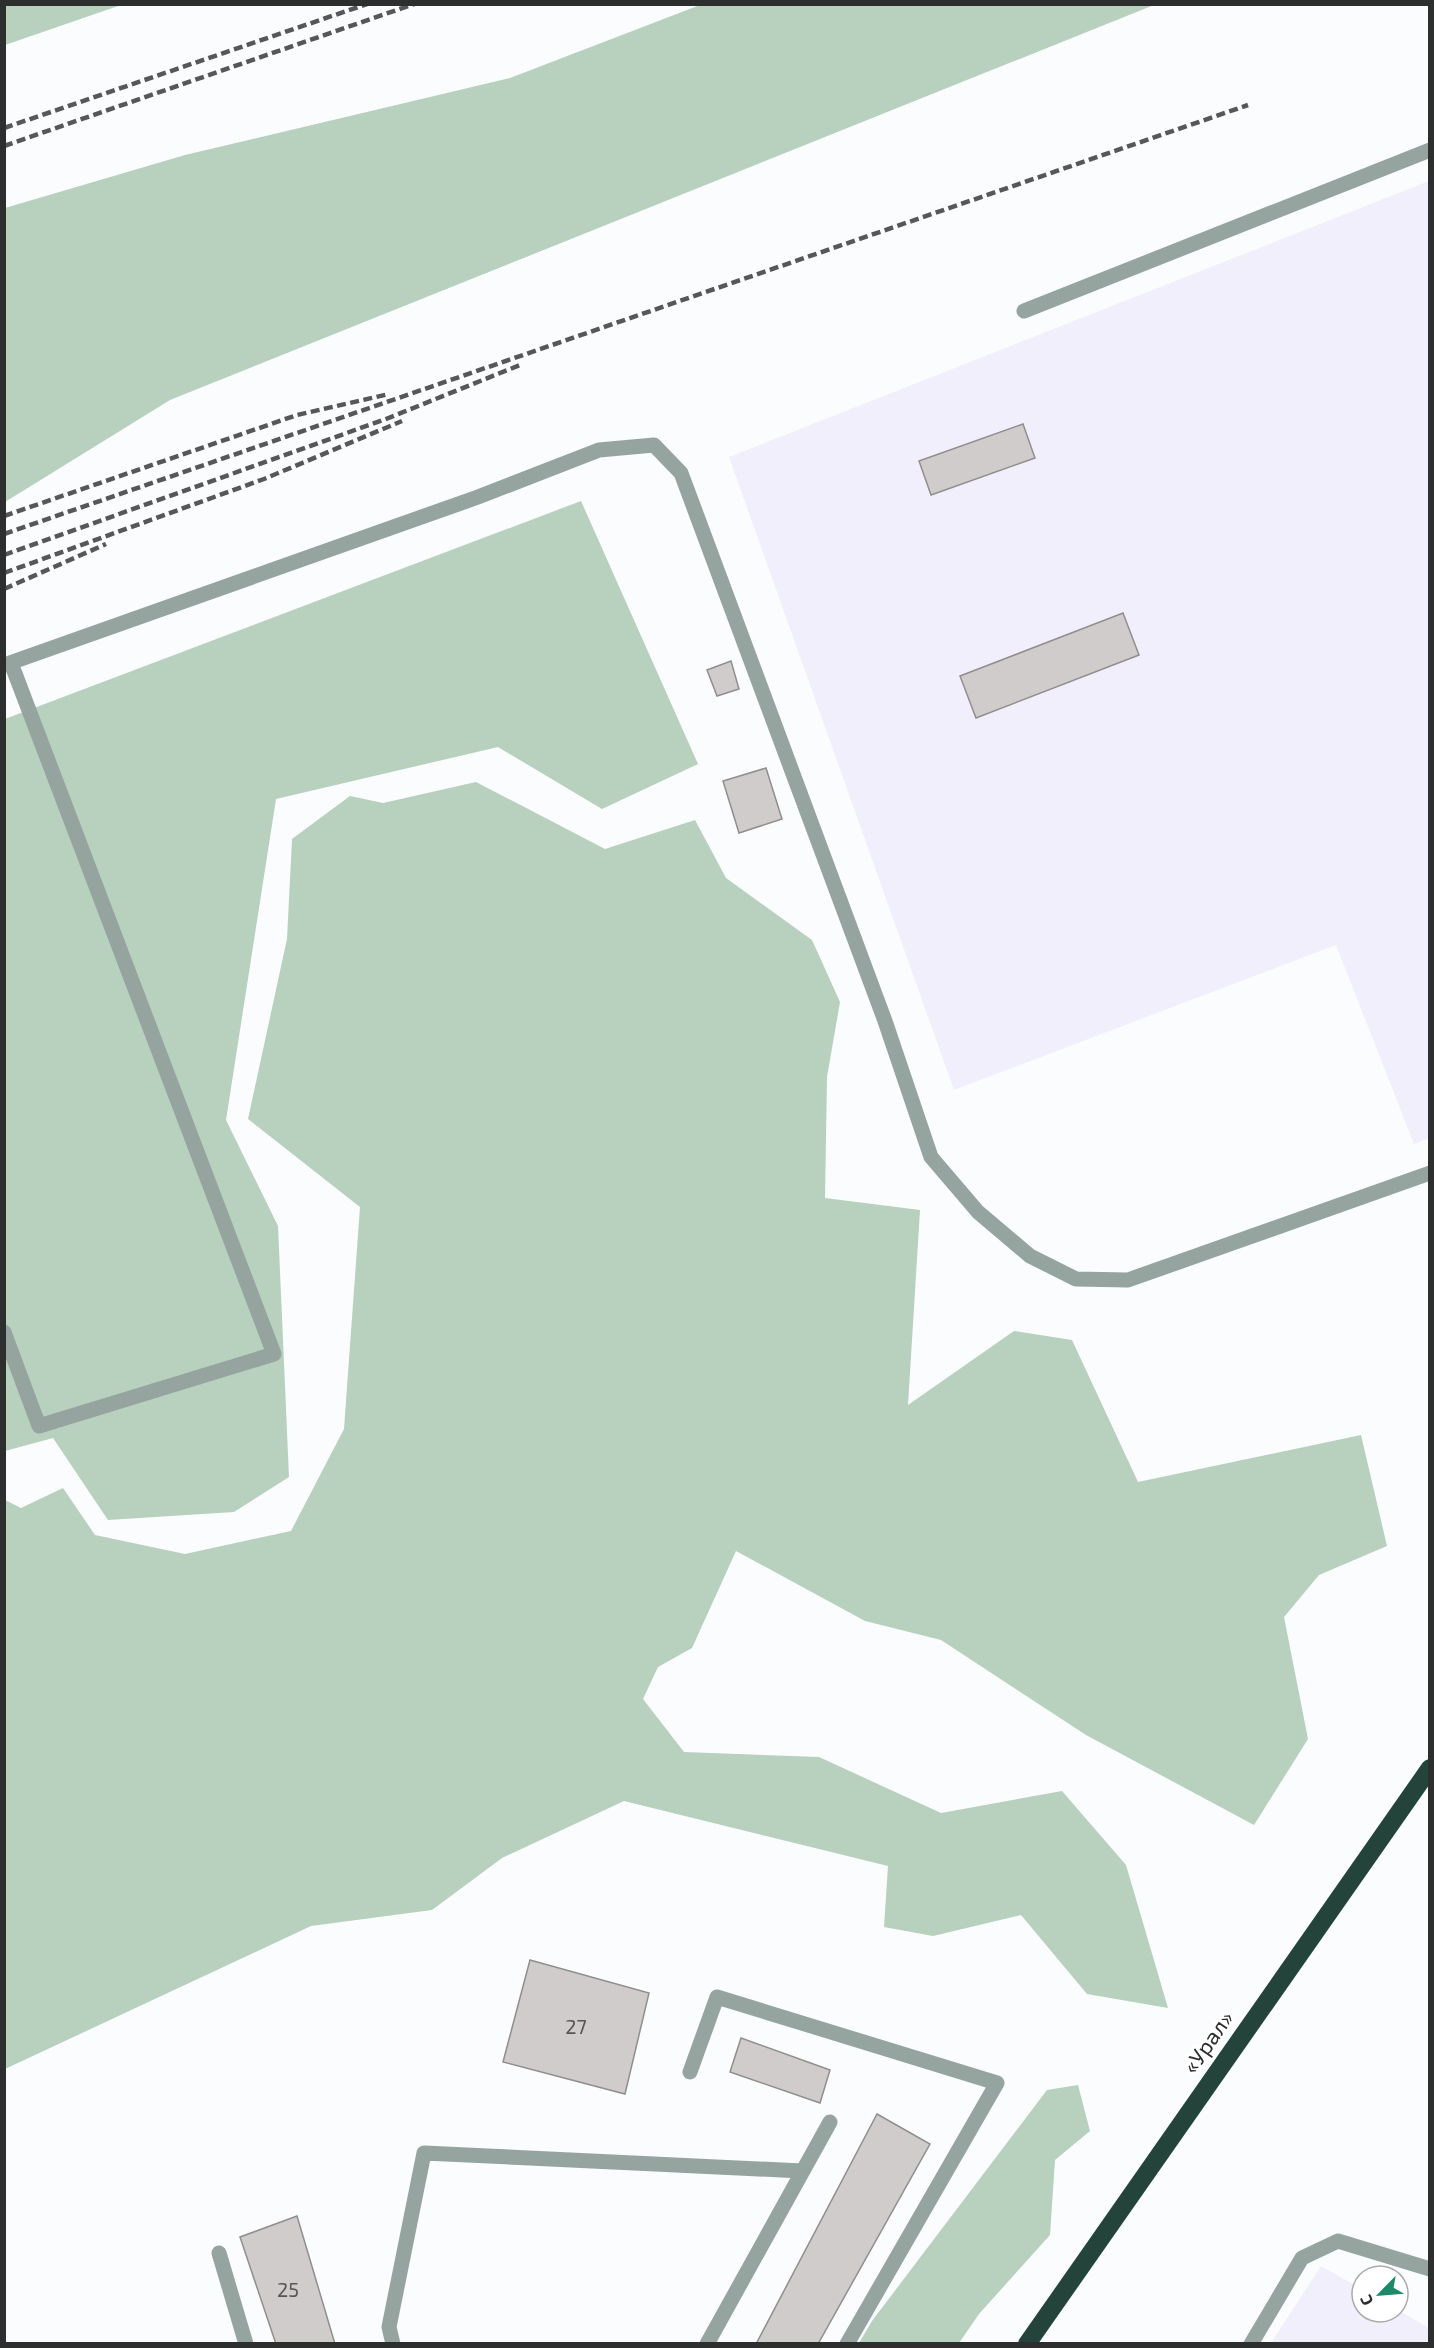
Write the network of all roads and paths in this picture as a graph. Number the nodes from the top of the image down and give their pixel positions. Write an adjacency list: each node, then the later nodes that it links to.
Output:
1 (1430, 150): 2 (street)
2 (1024, 311)
3 (8, 664): 4 (street); 5 (street)
4 (1430, 1173)
5 (4, 1332)
6 (1430, 1768): 16 (highway, «Урал»)
7 (690, 2072): 15 (street)
8 (830, 2122): 9 (street)
9 (801, 2171): 13 (street); 14 (street)
10 (219, 2253): 12 (street)
11 (1430, 2269): 17 (street)
12 (246, 2343)
13 (393, 2343)
14 (707, 2343)
15 (847, 2343)
16 (1027, 2343)
17 (1251, 2343)

